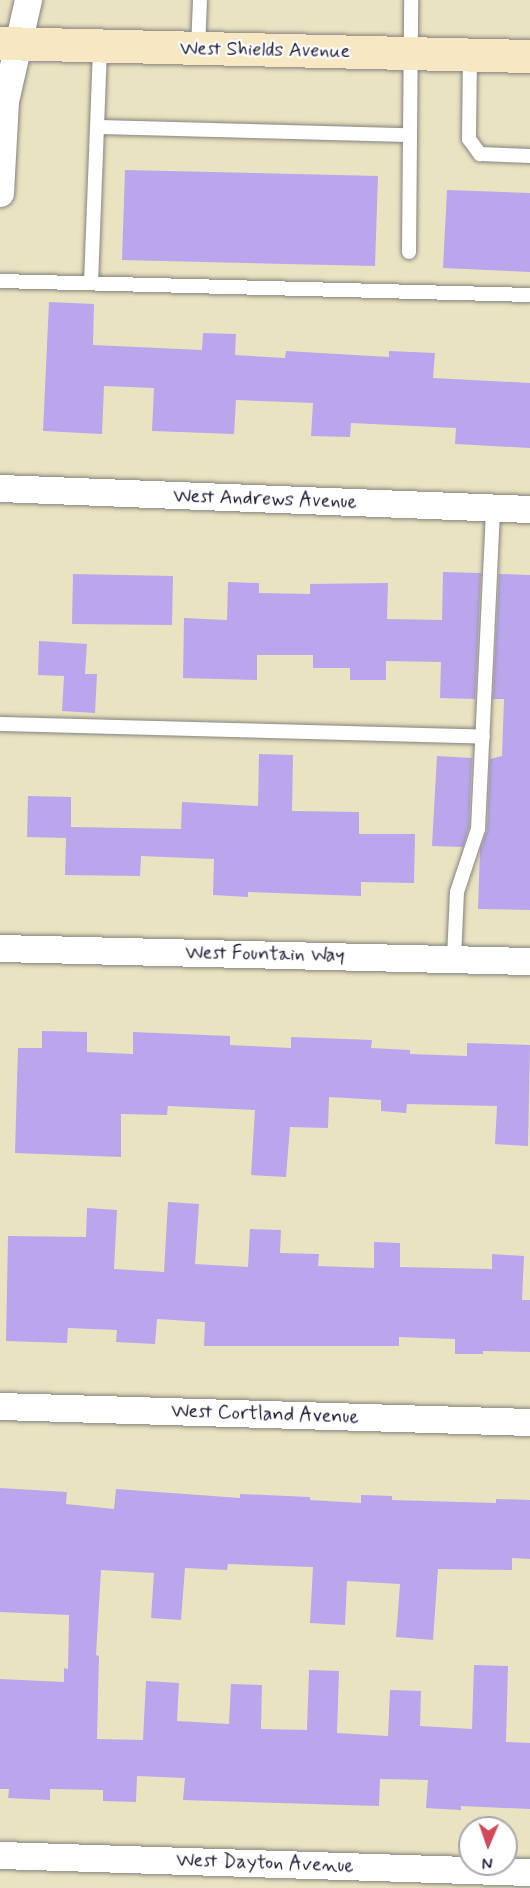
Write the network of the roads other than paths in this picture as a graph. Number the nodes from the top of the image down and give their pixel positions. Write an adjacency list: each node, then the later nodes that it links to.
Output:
1 (27, 0): 4 (street)
2 (200, 0): 6 (lane)
3 (411, 0): 7 (lane)
4 (9, 44): 5 (main road, West Shields Avenue); 13 (street)
5 (100, 46): 6 (main road, West Shields Avenue); 10 (lane)
6 (198, 48): 7 (main road, West Shields Avenue)
7 (410, 53): 8 (main road, West Shields Avenue); 11 (lane)
8 (470, 55): 9 (main road, West Shields Avenue); 12 (lane)
9 (530, 56)
10 (98, 127): 11 (lane); 16 (lane)
11 (410, 135): 14 (lane)
12 (530, 156)
13 (0, 193)
14 (409, 252)
15 (0, 281): 16 (lane)
16 (91, 284): 17 (lane)
17 (530, 296)
18 (0, 488): 19 (street, West Andrews Avenue)
19 (493, 508): 20 (street, West Andrews Avenue); 22 (lane)
20 (530, 509)
21 (0, 724): 22 (lane)
22 (483, 737): 24 (lane)
23 (0, 948): 24 (street, West Fountain Way)
24 (454, 958): 25 (street, West Fountain Way)
25 (530, 961)
26 (0, 1406): 27 (street, West Cortland Avenue)
27 (530, 1422)
28 (0, 1855): 29 (street, West Dayton Avenue)
29 (530, 1872)

